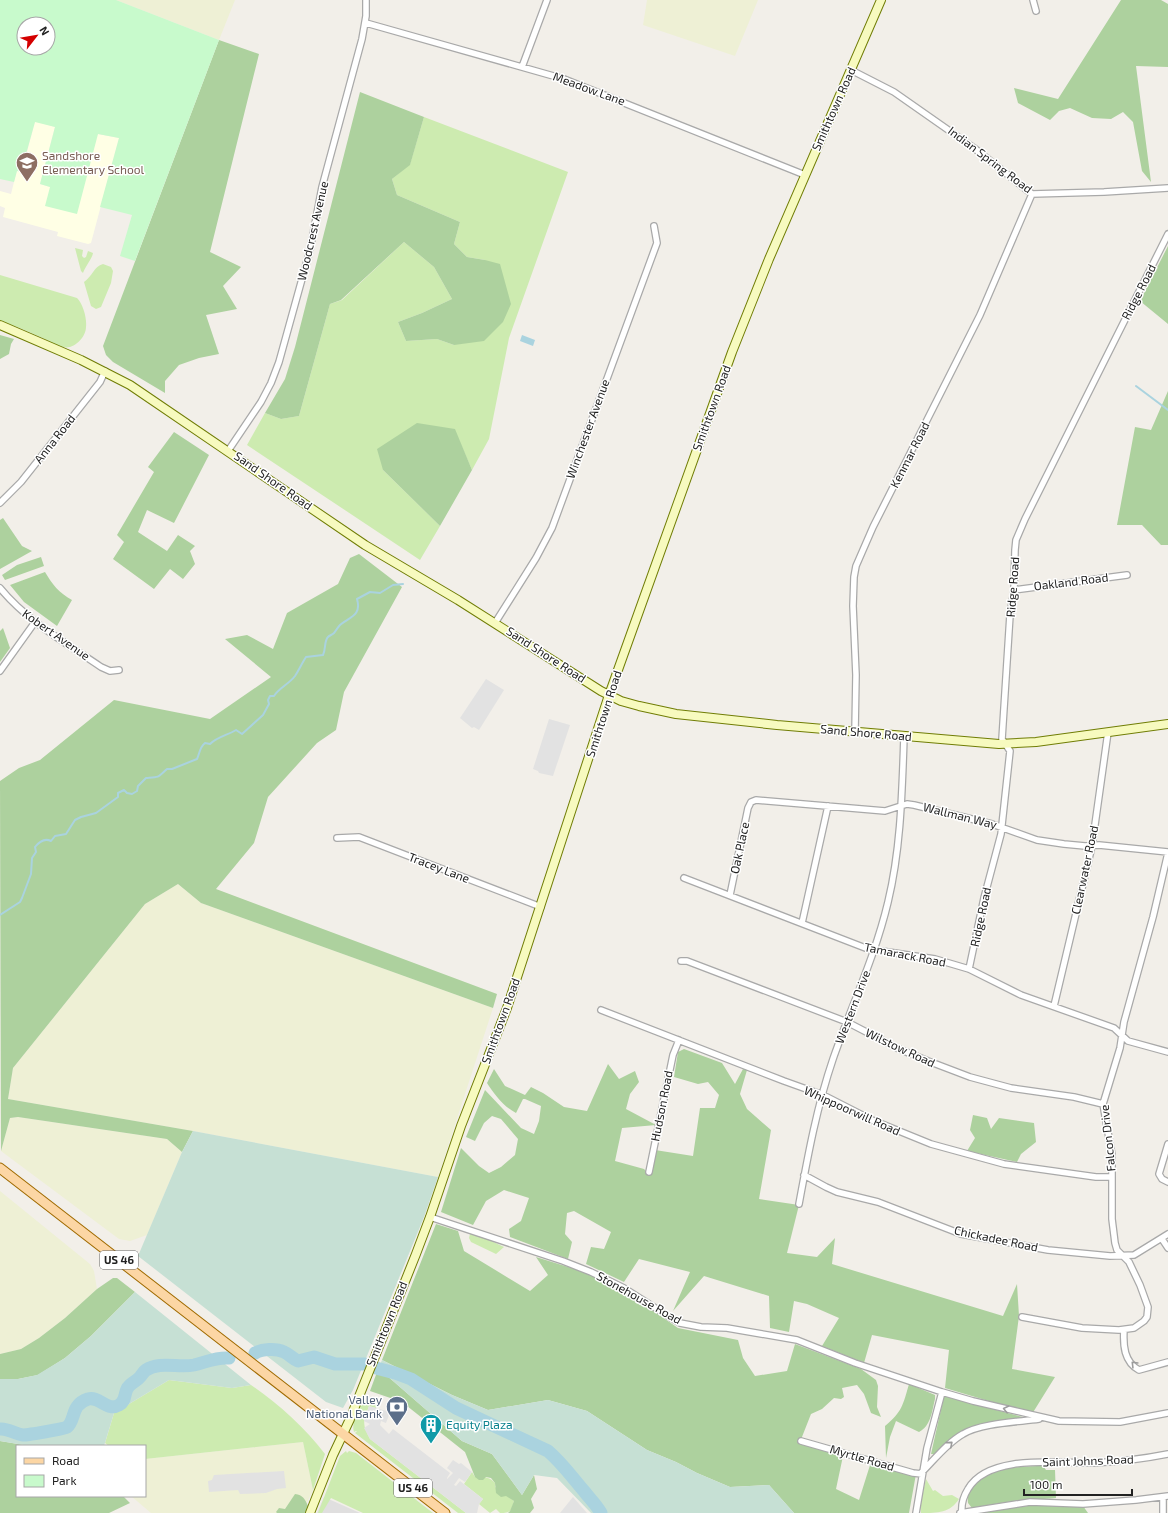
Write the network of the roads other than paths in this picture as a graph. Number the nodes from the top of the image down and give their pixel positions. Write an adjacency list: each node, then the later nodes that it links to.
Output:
1 (366, 0): 6 (street, Woodcrest Avenue)
2 (547, 0): 7 (street)
3 (881, 0): 8 (street, Smithtown Road)
4 (1033, 0): 5 (street)
5 (1036, 11)
6 (366, 23): 7 (street, Meadow Lane); 16 (street, Woodcrest Avenue)
7 (522, 67): 9 (street, Meadow Lane)
8 (851, 70): 9 (street, Smithtown Road); 11 (street, Indian Spring Road)
9 (805, 175): 25 (street, Smithtown Road)
10 (1168, 188): 11 (street, Indian Spring Road)
11 (1032, 194): 27 (street, Kenmar Road)
12 (654, 226): 22 (street, Winchester Avenue)
13 (1168, 234): 20 (street, Ridge Road)
14 (0, 326): 15 (street, Sand Shore Road)
15 (105, 371): 16 (street, Sand Shore Road); 17 (street, Anna Road)
16 (228, 451): 22 (street, Sand Shore Road)
17 (0, 503)
18 (1127, 575): 20 (street, Oakland Road)
19 (0, 588): 21 (street, Kobert Avenue)
20 (1014, 590): 30 (street, Ridge Road)
21 (35, 622): 23 (street, Kobert Avenue); 24 (street)
22 (495, 623): 25 (street, Sand Shore Road)
23 (119, 670)
24 (0, 671)
25 (609, 695): 27 (street, Sand Shore Road); 40 (street, Smithtown Road)
26 (1168, 724): 28 (street, Sand Shore Road)
27 (855, 731): 29 (street, Sand Shore Road)
28 (1108, 732): 30 (street, Sand Shore Road); 36 (street, Clearwater Road)
29 (904, 737): 30 (street, Sand Shore Road); 33 (street, Western Drive)
30 (1006, 745): 34 (street, Ridge Road)
31 (751, 802): 32 (street, Wallman Way); 39 (street, Oak Place)
32 (828, 806): 33 (street, Wallman Way); 41 (street)
33 (901, 806): 34 (street, Wallman Way); 42 (street, Western Drive)
34 (1001, 827): 36 (street, Wallman Way); 44 (street, Ridge Road)
35 (336, 838): 40 (street, Tracey Lane)
36 (1092, 846): 37 (street, Wallman Way); 45 (street, Clearwater Road)
37 (1168, 852): 48 (street, Falcon Drive)
38 (684, 878): 39 (street, Tamarack Road)
39 (730, 895): 41 (street, Tamarack Road)
40 (541, 907): 60 (street, Smithtown Road)
41 (802, 923): 42 (street, Tamarack Road)
42 (874, 951): 44 (street, Tamarack Road); 47 (street, Western Drive)
43 (681, 961): 47 (street, Wilstow Road)
44 (969, 969): 45 (street, Tamarack Road)
45 (1054, 1006): 48 (street, Tamarack Road)
46 (601, 1010): 49 (street, Whippoorwill Road)
47 (847, 1022): 51 (street, Western Drive); 52 (street, Wilstow Road)
48 (1122, 1035): 50 (street, Tamarack Road); 52 (street, Falcon Drive)
49 (679, 1040): 51 (street, Whippoorwill Road); 55 (street, Hudson Road)
50 (1168, 1052)
51 (822, 1095): 56 (street, Western Drive); 57 (street, Whippoorwill Road)
52 (1103, 1104): 57 (street, Falcon Drive)
53 (1168, 1144): 58 (street)
54 (0, 1168): 71 (main road, US 46)
55 (649, 1172)
56 (804, 1175): 59 (street, Western Drive); 64 (street, Chickadee Road)
57 (1112, 1177): 64 (street, Falcon Drive)
58 (1168, 1182)
59 (799, 1204)
60 (430, 1217): 68 (street, Stonehouse Road); 71 (street, Smithtown Road)
61 (1168, 1234): 62 (street, Chickadee Road)
62 (1162, 1239): 63 (street); 64 (street, Chickadee Road)
63 (1168, 1248)
64 (1123, 1256): 66 (street, Falcon Drive)
65 (1022, 1317): 66 (street, Falcon Drive)
66 (1124, 1330): 67 (street, one-way to 66)
67 (1168, 1362)
68 (942, 1392): 70 (street, Stonehouse Road, one-way to 68); 74 (street)
69 (1168, 1413): 70 (street)
70 (1044, 1418): 74 (street, one-way to 70)
71 (343, 1434): 76 (street, Smithtown Road); 77 (main road, US 46)
72 (801, 1441): 74 (street, Myrtle Road)
73 (1168, 1454): 79 (street, Saint Johns Road)
74 (922, 1473): 78 (street)
75 (1166, 1496): 79 (street); 80 (street)
76 (310, 1513)
77 (445, 1513)
78 (916, 1513)
79 (961, 1513)
80 (1163, 1513)

